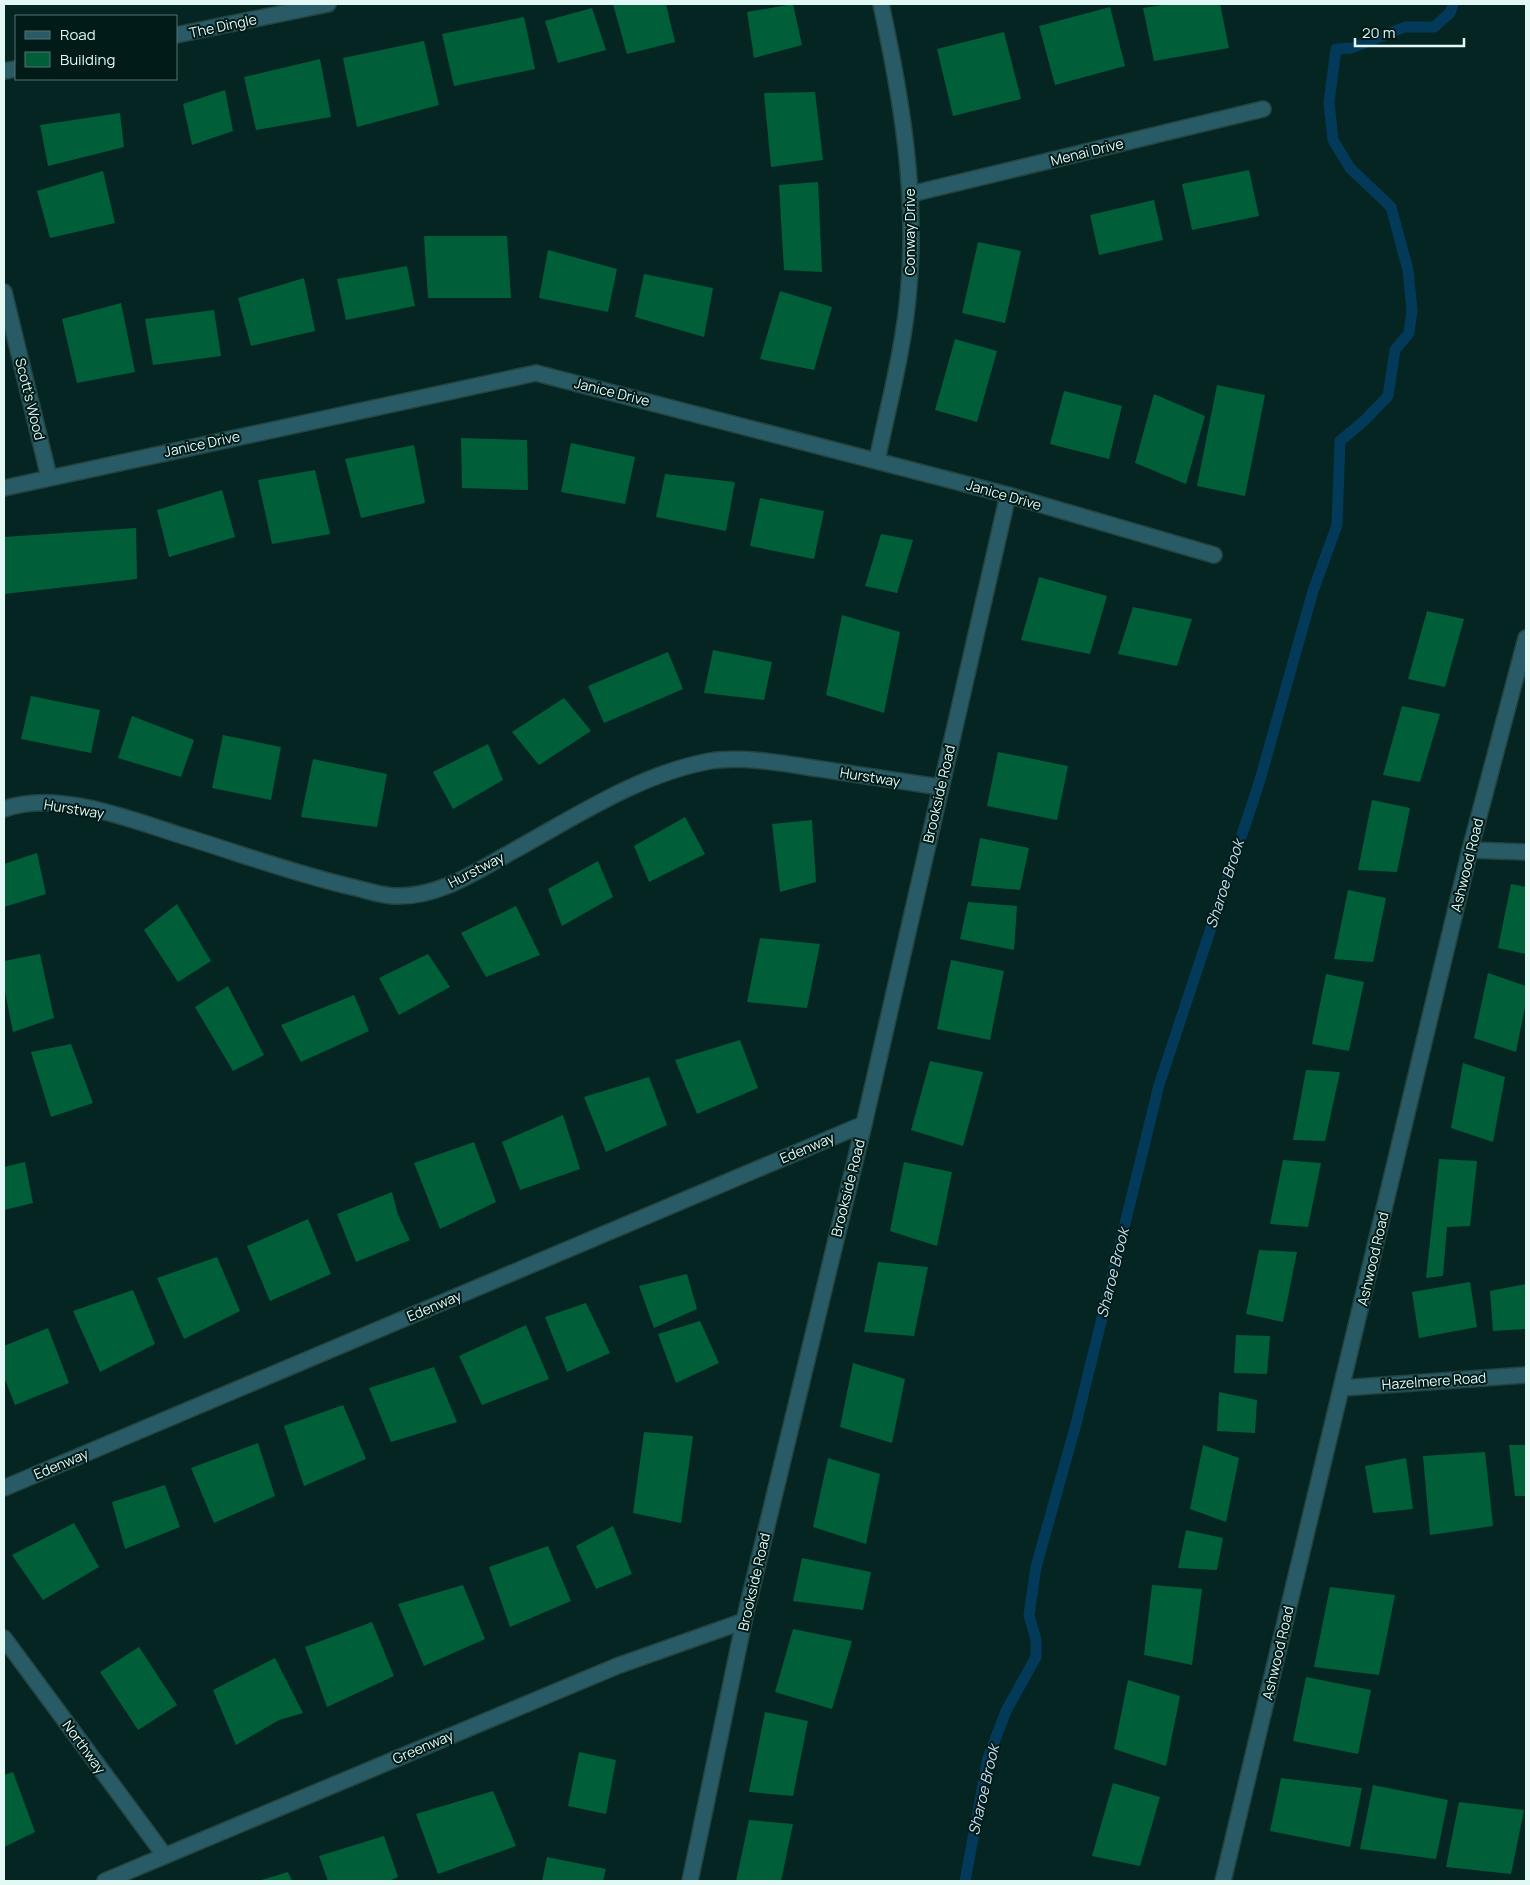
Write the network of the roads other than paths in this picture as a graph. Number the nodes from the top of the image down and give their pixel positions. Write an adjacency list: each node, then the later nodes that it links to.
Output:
1 (328, 4): 3 (street, The Dingle)
2 (881, 4): 5 (street, Conway Drive)
3 (178, 35)
4 (1262, 109): 5 (street, Menai Drive)
5 (911, 194): 7 (street, Conway Drive)
6 (4, 292): 8 (street, Scott's Wood)
7 (877, 460): 8 (street, Janice Drive); 10 (street, Janice Drive)
8 (49, 477): 9 (street, Janice Drive)
9 (4, 488)
10 (1008, 496): 11 (street, Janice Drive); 13 (street, Brookside Road)
11 (1214, 555)
12 (1526, 638): 15 (street, Ashwood Road)
13 (940, 787): 14 (street, Hurstway); 17 (street, Brookside Road)
14 (4, 809)
15 (1470, 850): 16 (street); 19 (street, Ashwood Road)
16 (1526, 852)
17 (864, 1124): 20 (street, Edenway); 21 (street, Brookside Road)
18 (1526, 1375): 19 (street, Hazelmere Road)
19 (1342, 1388): 26 (street, Ashwood Road)
20 (4, 1488)
21 (744, 1621): 23 (street, Greenway); 25 (street, Brookside Road)
22 (4, 1638): 23 (street, Northway)
23 (165, 1856): 24 (street, Greenway)
24 (105, 1881)
25 (690, 1881)
26 (1223, 1881)

